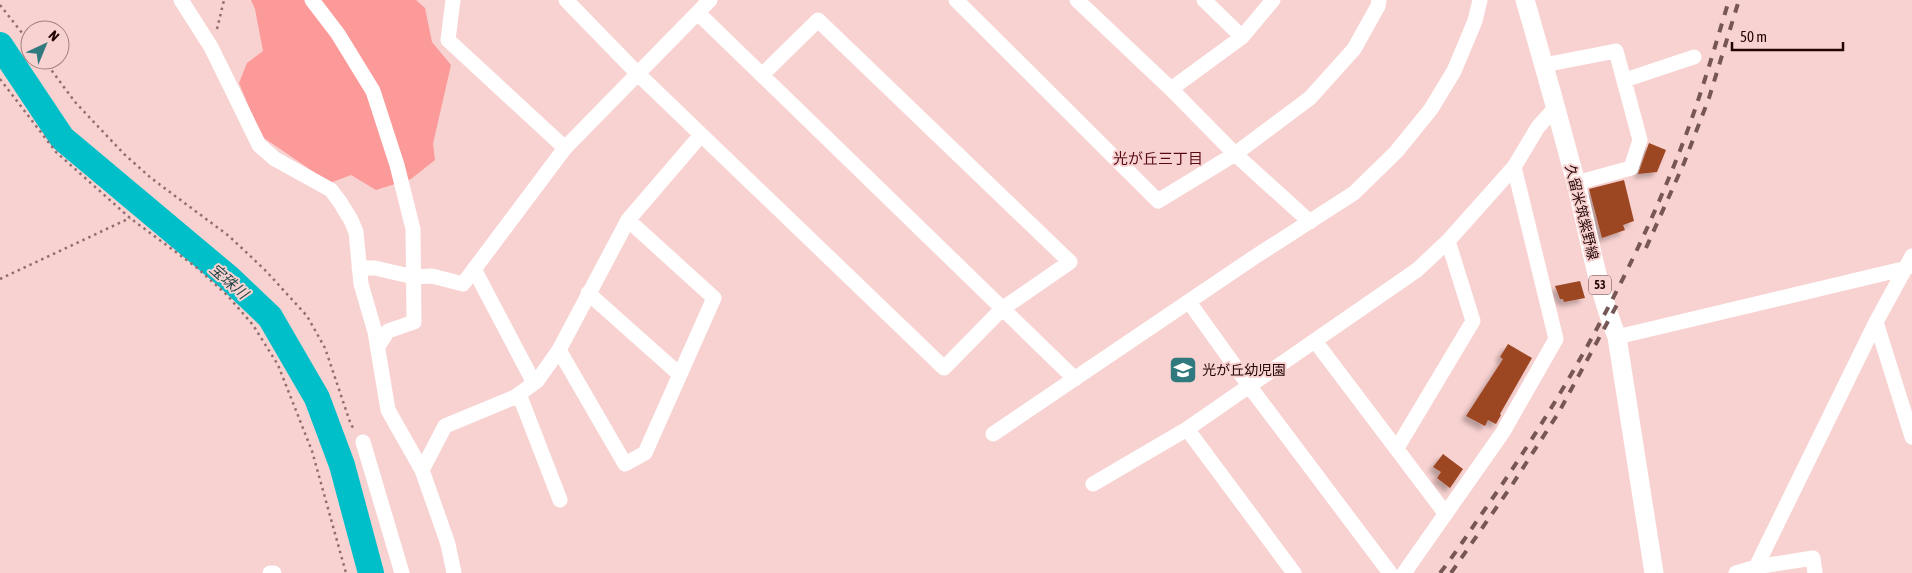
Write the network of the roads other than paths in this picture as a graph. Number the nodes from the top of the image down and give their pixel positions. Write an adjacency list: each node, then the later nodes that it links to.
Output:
1 (181, 0): 31 (street)
2 (312, 0): 33 (street)
3 (453, 0): 23 (street)
4 (710, 0): 13 (street)
5 (956, 0): 24 (street)
6 (1077, 0): 20 (street)
7 (1204, 0): 14 (street)
8 (1272, 0): 14 (street)
9 (1379, 0): 24 (street)
10 (1480, 0): 28 (street)
11 (1525, 0): 16 (main road, 久留米筑紫野線 / 53)
12 (575, 3): 17 (street)
13 (698, 13): 17 (street); 18 (street)
14 (1242, 37): 20 (street)
15 (1694, 57): 19 (street)
16 (1544, 65): 19 (street); 21 (main road, 久留米筑紫野線 / 53)
17 (637, 73): 22 (street); 23 (street)
18 (762, 75): 36 (street); 36 (street)
19 (1625, 80): 26 (street)
20 (1171, 89): 24 (street)
21 (1555, 108): 25 (street); 26 (main road, 久留米筑紫野線 / 53)
22 (701, 135): 27 (street); 36 (street)
23 (565, 148): 32 (street)
24 (1236, 154): 28 (street)
25 (1514, 167): 29 (street); 55 (street)
26 (1576, 183): 38 (main road, 久留米筑紫野線 / 53)
27 (628, 220): 34 (street); 42 (street)
28 (1310, 222): 35 (street)
29 (1448, 241): 39 (street); 51 (street)
30 (1909, 262): 37 (street); 38 (street)
31 (359, 268): 33 (street); 40 (street)
32 (474, 269): 33 (street); 44 (street)
33 (414, 277): 40 (street)
34 (588, 293): 41 (street); 42 (street)
35 (1189, 302): 43 (street); 45 (street)
36 (1002, 309): 43 (street)
37 (1876, 322): 49 (street); 56 (street)
38 (1617, 338): 64 (main road, 久留米筑紫野線 / 53)
39 (1316, 341): 45 (street); 51 (street)
40 (378, 346): 52 (street)
41 (559, 350): 42 (street); 44 (street)
42 (679, 374)
43 (1074, 379): 48 (street)
44 (534, 384): 46 (street)
45 (1250, 387): 47 (street); 62 (street)
46 (519, 394): 52 (street); 54 (street)
47 (1187, 429): 53 (street); 61 (street)
48 (993, 434)
49 (1912, 437)
50 (363, 442): 59 (street)
51 (1396, 448): 55 (street)
52 (422, 470): 60 (street)
53 (1093, 484)
54 (560, 500)
55 (1445, 513): 63 (street)
56 (1756, 567): 65 (street); 66 (street)
57 (270, 573): 58 (street)
58 (274, 573)
59 (402, 573)
60 (454, 573)
61 (1294, 573)
62 (1390, 573)
63 (1404, 573)
64 (1654, 573)
65 (1736, 573)
66 (1815, 573)

